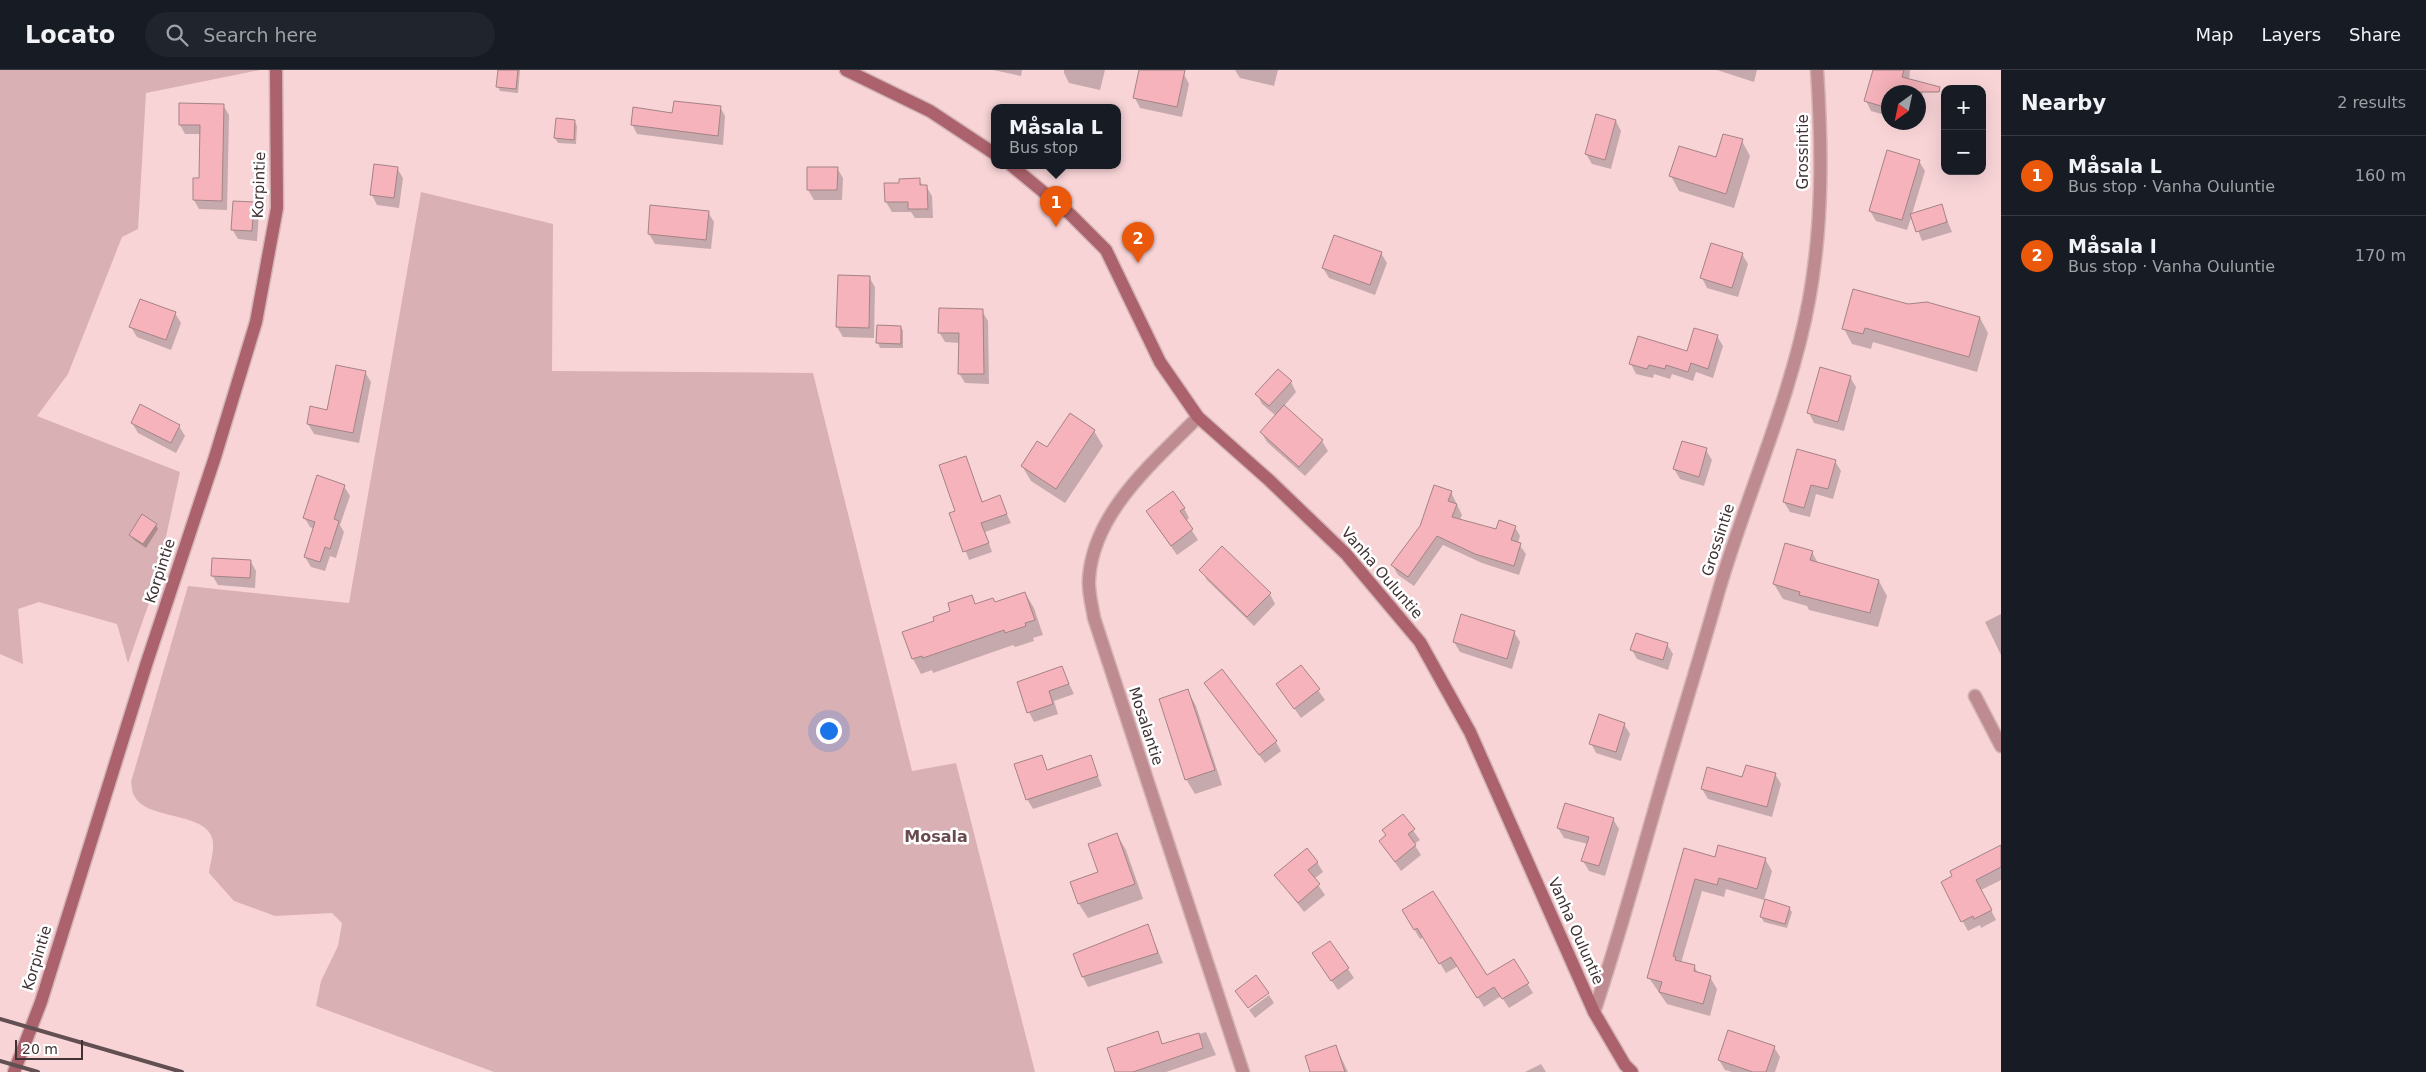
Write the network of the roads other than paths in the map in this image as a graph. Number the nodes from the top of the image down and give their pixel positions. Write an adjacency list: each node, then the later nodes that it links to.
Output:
1 (276, 70): 10 (street, Korpintie)
2 (846, 70): 4 (street)
3 (1817, 70): 9 (street, Grossintie)
4 (991, 151)
5 (1016, 169): 6 (street, Vanha Ouluntie)
6 (1198, 417): 9 (street, Vanha Ouluntie); 11 (street, Mosalantie)
7 (1975, 696): 8 (street)
8 (2001, 746)
9 (1594, 1012): 12 (street, Vanha Ouluntie)
10 (14, 1072)
11 (1243, 1072)
12 (1632, 1072)

